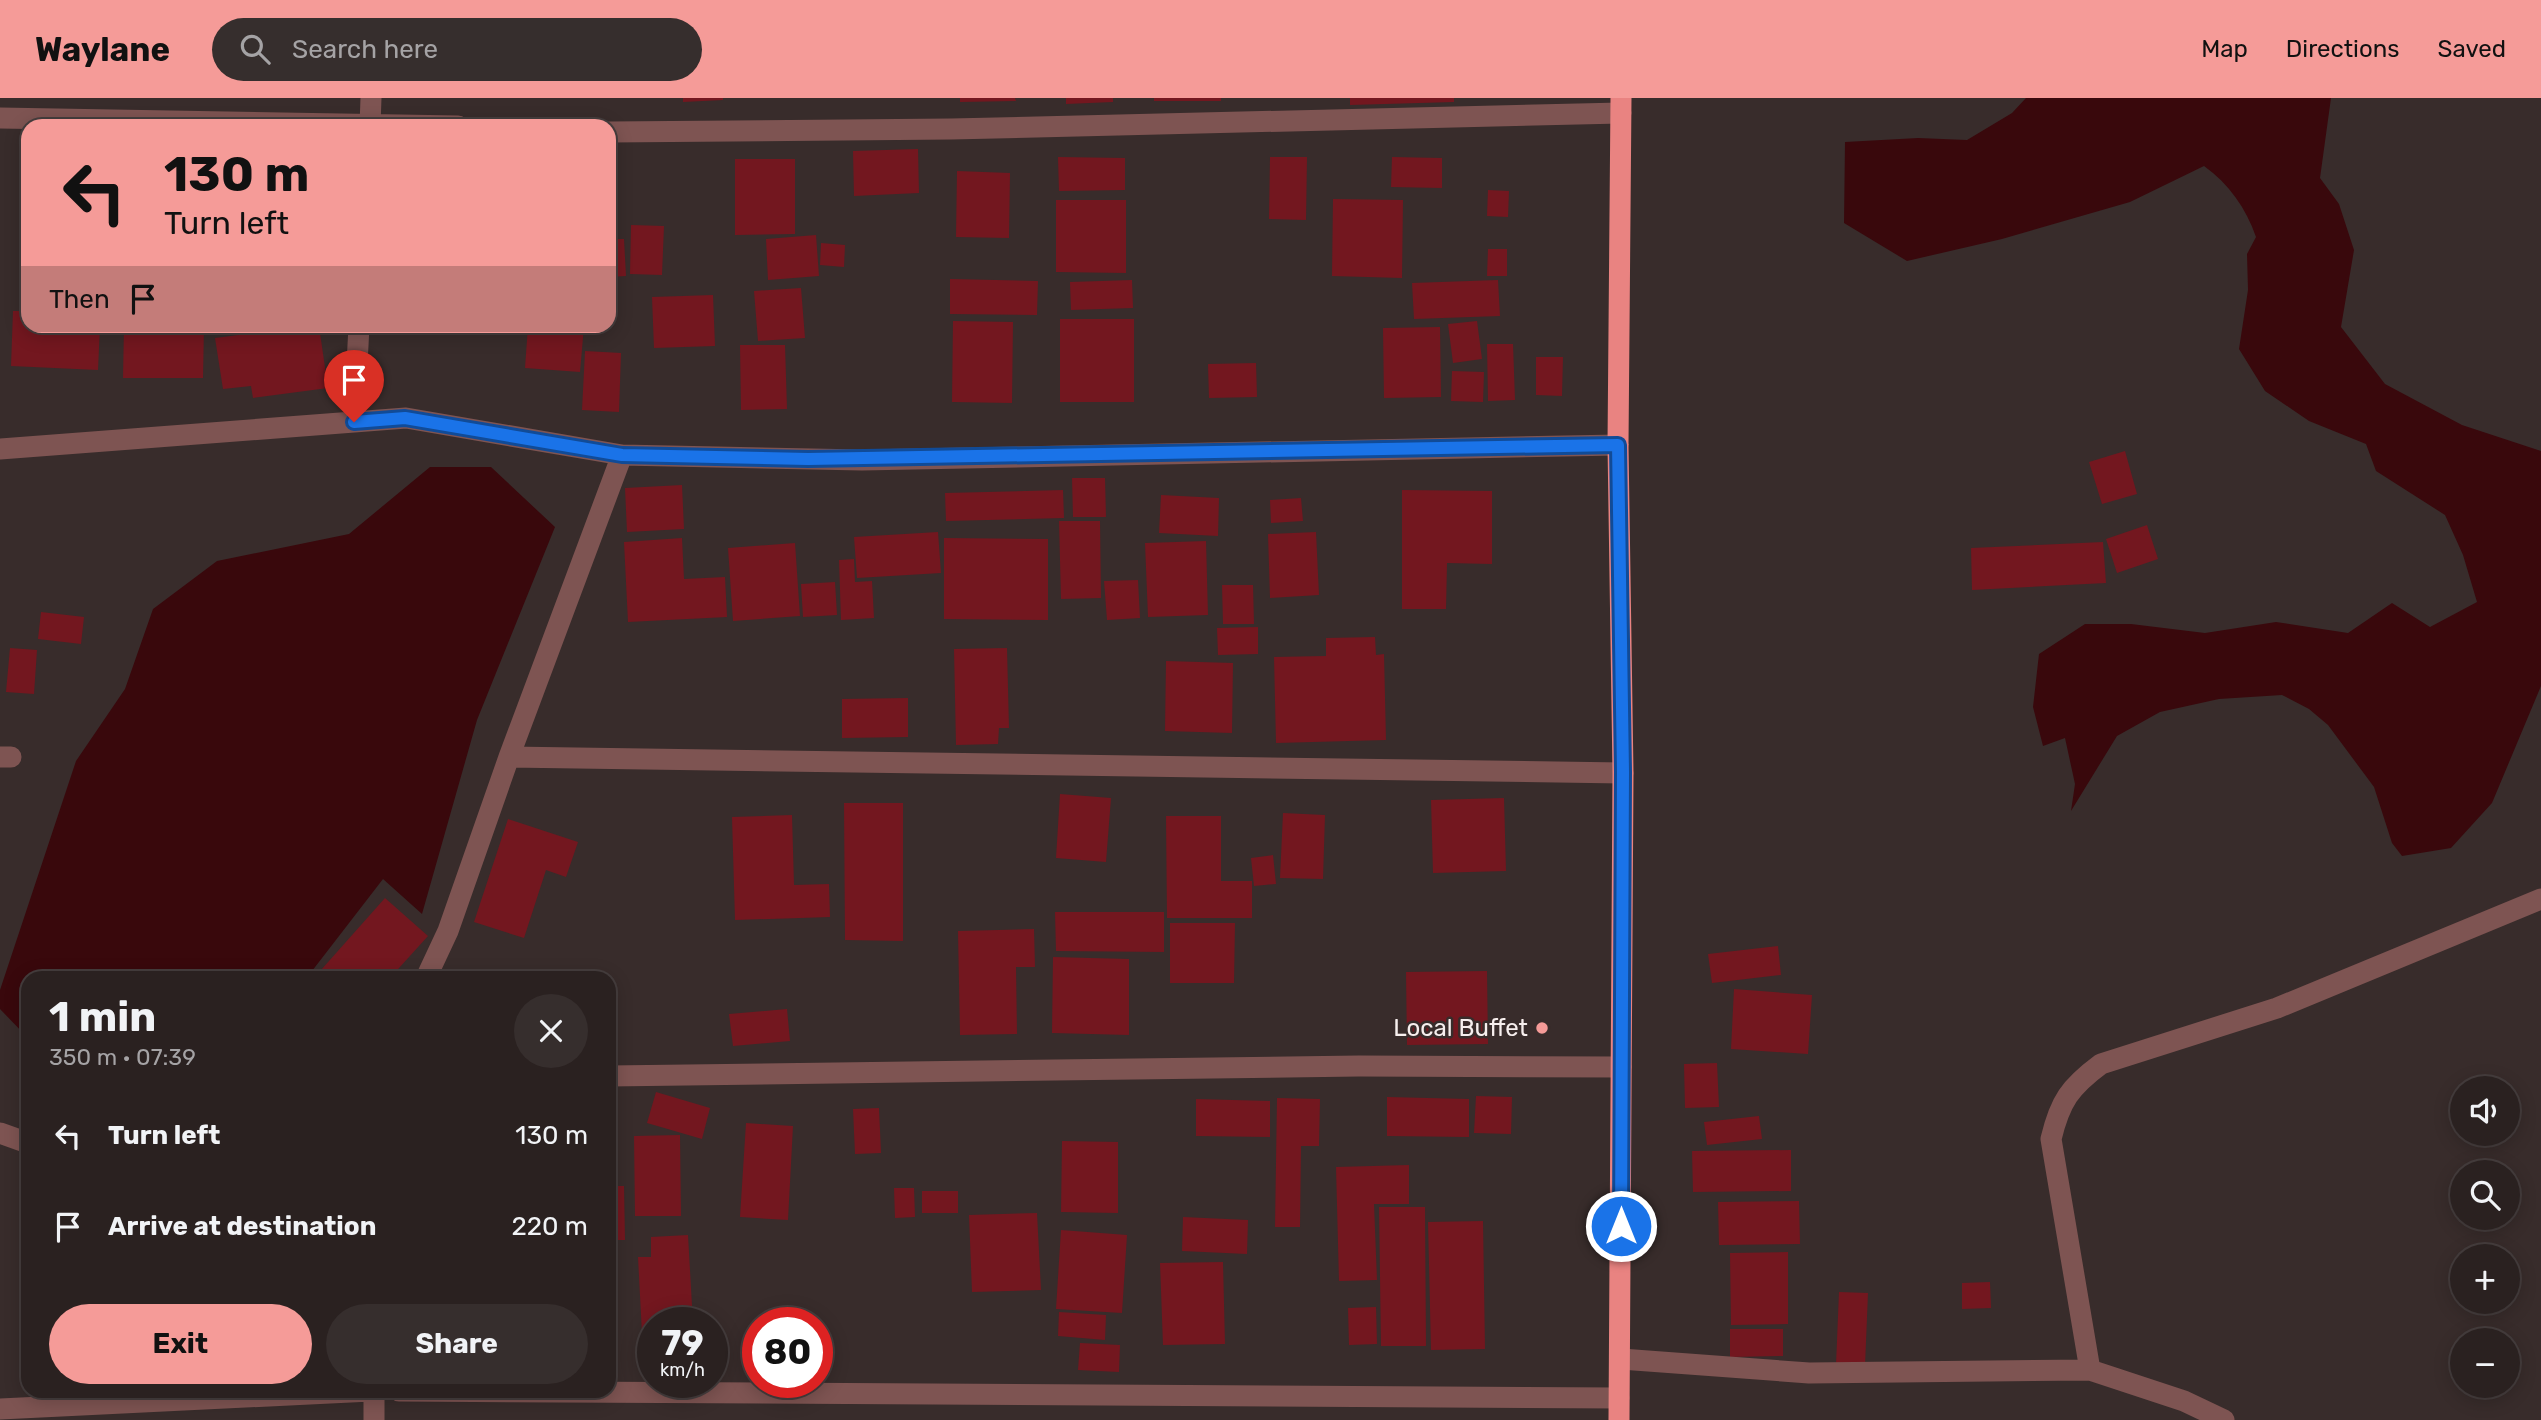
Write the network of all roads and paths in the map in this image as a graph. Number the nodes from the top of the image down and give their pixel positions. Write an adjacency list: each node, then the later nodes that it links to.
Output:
1 (371, 98): 5 (street)
2 (1621, 106): 6 (street); 9 (highway)
3 (0, 118): 4 (street)
4 (62, 119)
5 (370, 119)
6 (616, 132)
7 (359, 333): 8 (street)
8 (354, 422): 10 (street); 11 (street)
9 (1618, 445): 11 (street); 13 (highway)
10 (0, 449)
11 (622, 455): 12 (street)
12 (509, 757): 13 (street); 15 (street)
13 (1623, 772): 16 (highway)
14 (2541, 899): 21 (street)
15 (429, 971)
16 (1621, 1067): 17 (street); 20 (highway)
17 (616, 1076)
18 (0, 1133): 19 (street)
19 (21, 1140)
20 (1621, 1359): 21 (street); 25 (highway)
21 (2090, 1370): 29 (street)
22 (616, 1392): 25 (street)
23 (227, 1398): 26 (street)
24 (372, 1398): 27 (street)
25 (1619, 1398): 28 (highway)
26 (0, 1409)
27 (374, 1420)
28 (1619, 1420)
29 (2224, 1420)

